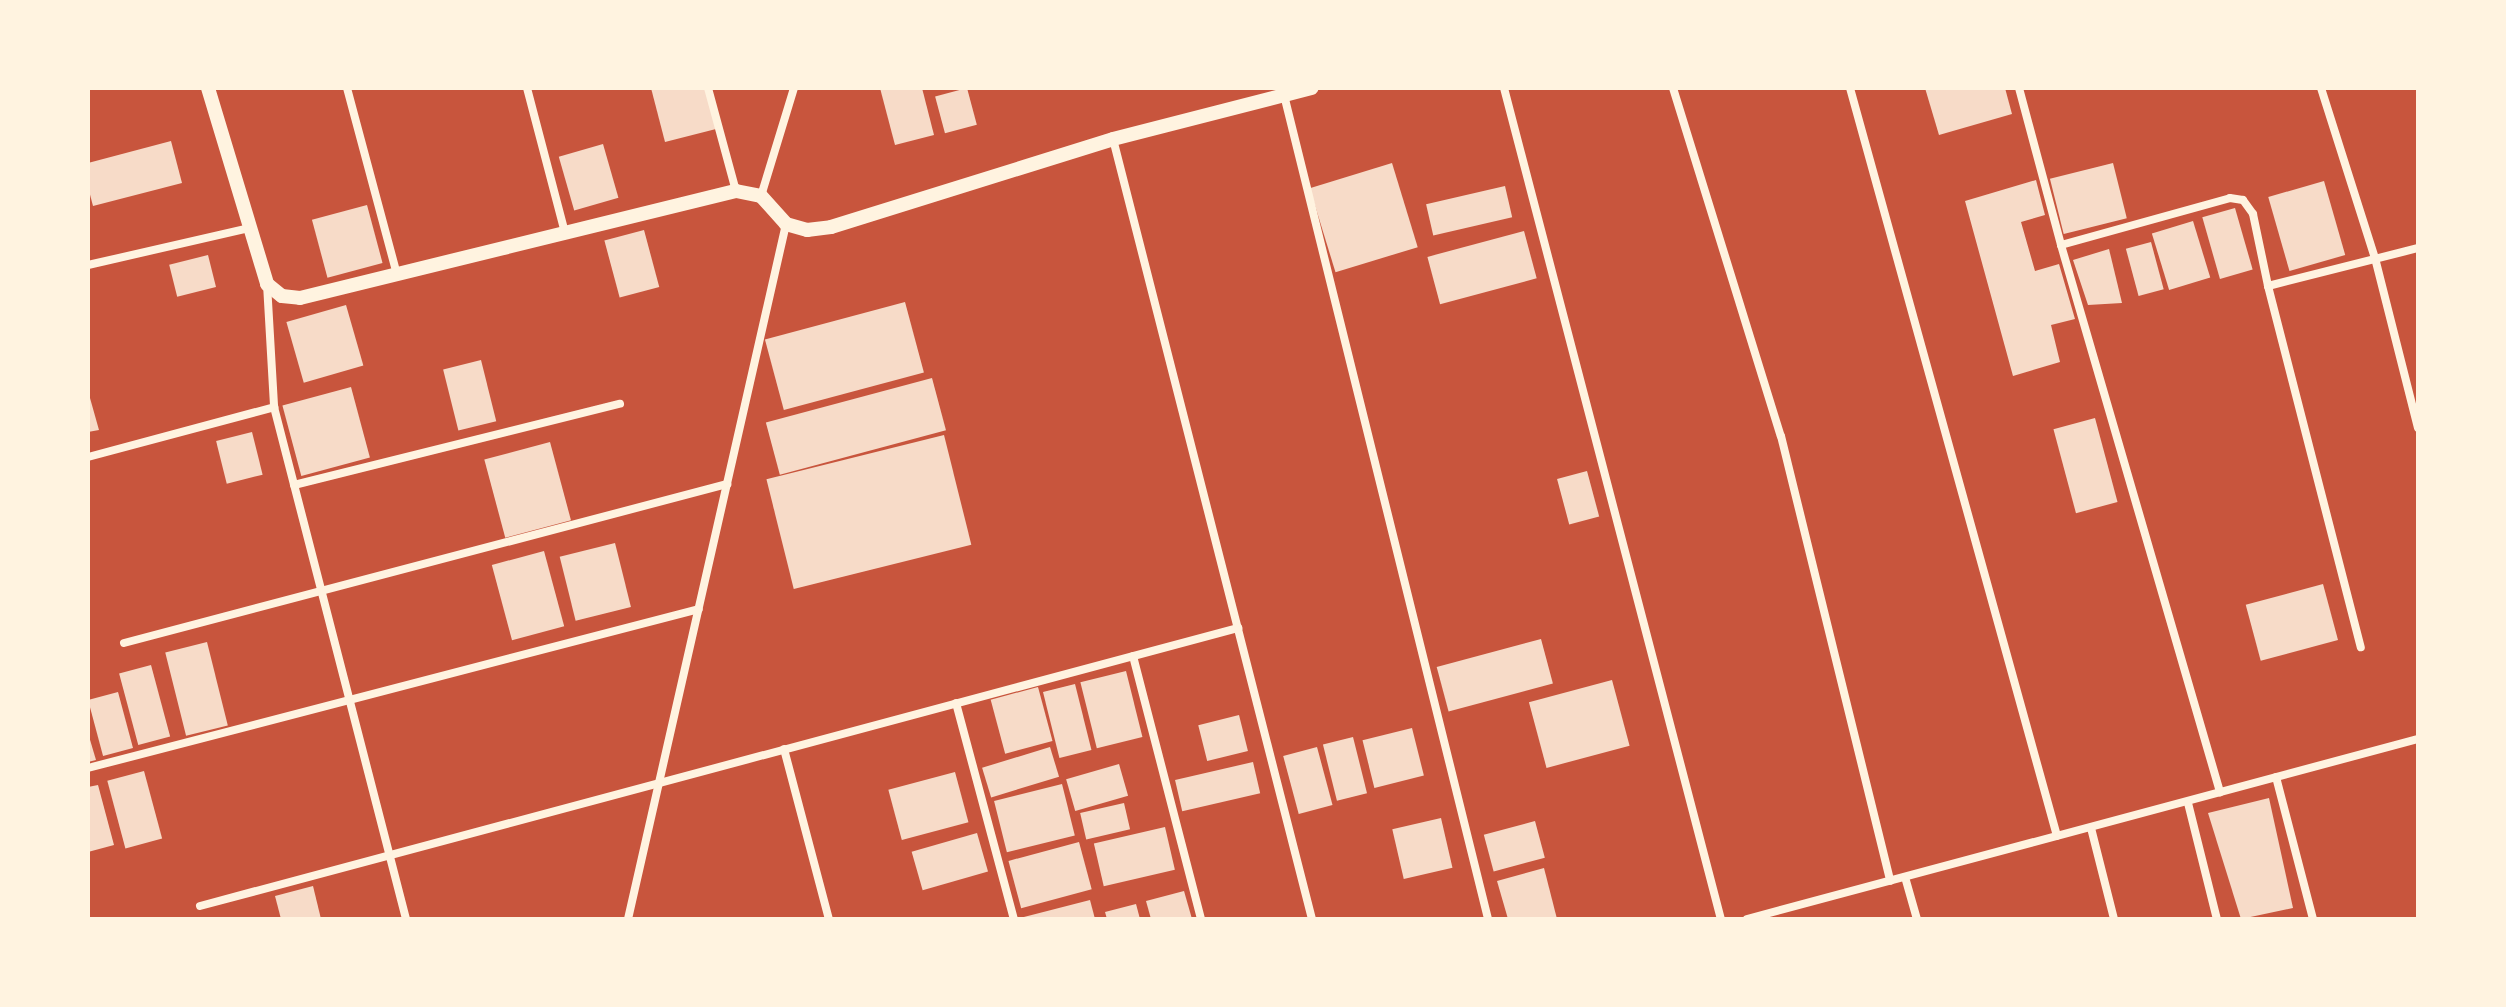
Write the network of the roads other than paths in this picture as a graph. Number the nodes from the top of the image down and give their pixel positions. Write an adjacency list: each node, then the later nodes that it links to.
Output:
1 (208, 88): 17 (street)
2 (347, 88): 23 (street)
3 (527, 88): 18 (street)
4 (708, 88): 14 (street)
5 (794, 88): 15 (street)
6 (1312, 88): 12 (street)
7 (1504, 88): 60 (street)
8 (1673, 88): 51 (street)
9 (1850, 88): 48 (street)
10 (2019, 88): 19 (street)
11 (2321, 88): 21 (street)
12 (1284, 95): 13 (street); 59 (street)
13 (1113, 139): 16 (street); 34 (street)
14 (736, 191): 15 (street); 18 (street)
15 (761, 196): 16 (street)
16 (786, 224): 30 (street)
17 (249, 228): 22 (street); 24 (street)
18 (565, 233): 23 (street)
19 (2061, 245): 25 (street); 45 (street)
20 (2418, 248): 21 (street)
21 (2375, 258): 25 (street); 28 (street)
22 (88, 265)
23 (397, 274): 24 (street)
24 (267, 284): 27 (street)
25 (2268, 286): 36 (street)
26 (620, 404): 31 (street)
27 (274, 407): 29 (street); 31 (street)
28 (2418, 428)
29 (88, 457)
30 (727, 484): 32 (street); 33 (street)
31 (294, 485): 32 (street)
32 (321, 592): 35 (street); 38 (street)
33 (699, 609): 38 (street); 44 (street)
34 (1238, 628): 37 (street); 58 (street)
35 (124, 643)
36 (2361, 647)
37 (1133, 656): 39 (street); 57 (street)
38 (349, 701): 42 (street); 49 (street)
39 (956, 703): 41 (street); 56 (street)
40 (2418, 739): 43 (street)
41 (784, 749): 44 (street); 55 (street)
42 (88, 768)
43 (2276, 777): 45 (street); 65 (street)
44 (660, 781): 49 (street); 54 (street)
45 (2220, 792): 46 (street)
46 (2188, 803): 47 (street); 64 (street)
47 (2091, 828): 48 (street); 63 (street)
48 (2057, 836): 50 (street)
49 (389, 853): 52 (street); 53 (street)
50 (1905, 877): 51 (street); 62 (street)
51 (1890, 881): 61 (street)
52 (200, 906)
53 (406, 919)
54 (628, 919)
55 (829, 919)
56 (1014, 919)
57 (1201, 919)
58 (1312, 919)
59 (1488, 919)
60 (1721, 919)
61 (1747, 919)
62 (1917, 919)
63 (2114, 919)
64 (2217, 919)
65 (2313, 919)

